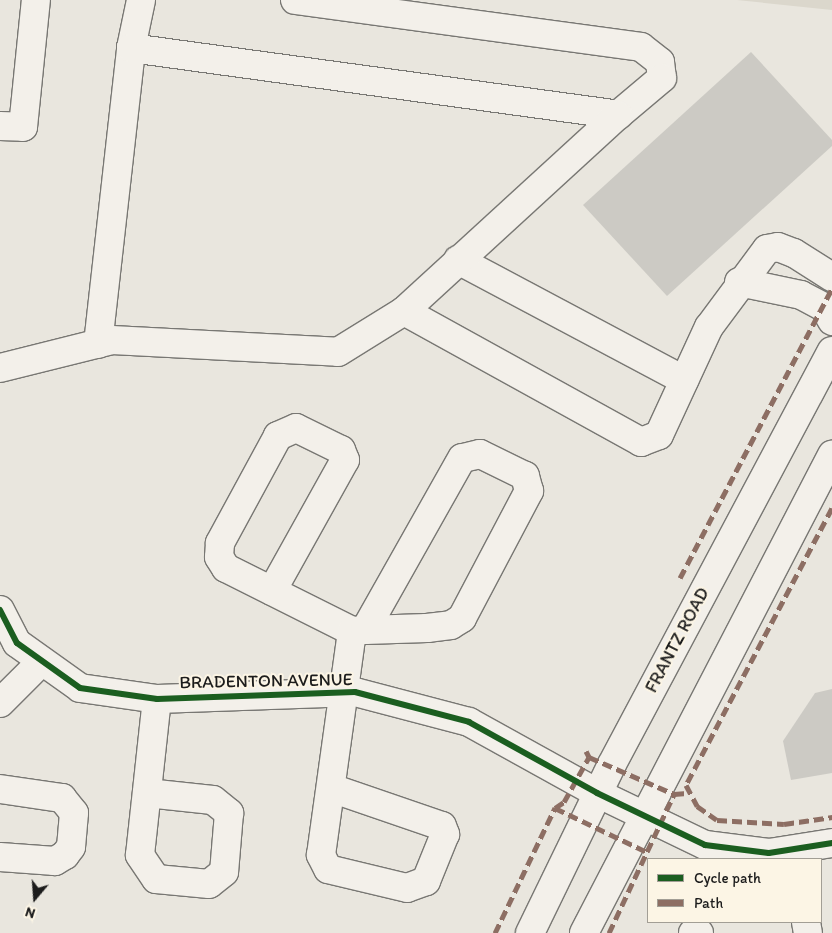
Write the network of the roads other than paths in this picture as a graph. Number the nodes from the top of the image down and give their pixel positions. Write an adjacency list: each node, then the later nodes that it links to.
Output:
1 (36, 0): 6 (main road)
2 (141, 0): 4 (main road)
3 (295, 0): 5 (main road)
4 (131, 48): 5 (main road); 12 (main road)
5 (618, 115): 7 (main road)
6 (0, 126)
7 (458, 260): 10 (main road); 15 (main road)
8 (832, 277): 9 (main road)
9 (738, 282): 11 (main road); 15 (main road)
10 (404, 310): 12 (main road); 15 (main road)
11 (832, 321)
12 (98, 344): 14 (main road)
13 (832, 351): 27 (main road, FRANTZ ROAD)
14 (0, 368)
15 (684, 380)
16 (832, 455): 28 (main road)
17 (272, 591): 17 (main road); 19 (main road)
18 (0, 610): 20 (main road, BRADENTON AVENUE)
19 (358, 630): 19 (main road); 21 (main road)
20 (42, 661): 22 (main road, BRADENTON AVENUE); 23 (main road)
21 (346, 692): 22 (main road, BRADENTON AVENUE); 24 (main road); 27 (main road, BRADENTON AVENUE)
22 (157, 699): 26 (main road)
23 (0, 703)
24 (331, 788): 24 (main road)
25 (0, 789): 31 (main road)
26 (147, 793)
27 (597, 793): 28 (main road, BRADENTON AVENUE); 32 (main road, FRANTZ ROAD)
28 (641, 816): 30 (main road, BRADENTON AVENUE); 33 (main road)
29 (832, 843): 30 (main road, BRADENTON AVENUE)
30 (796, 855)
31 (0, 857)
32 (530, 933)
33 (584, 933)
34 (693, 933): 35 (main road)
35 (699, 933)

